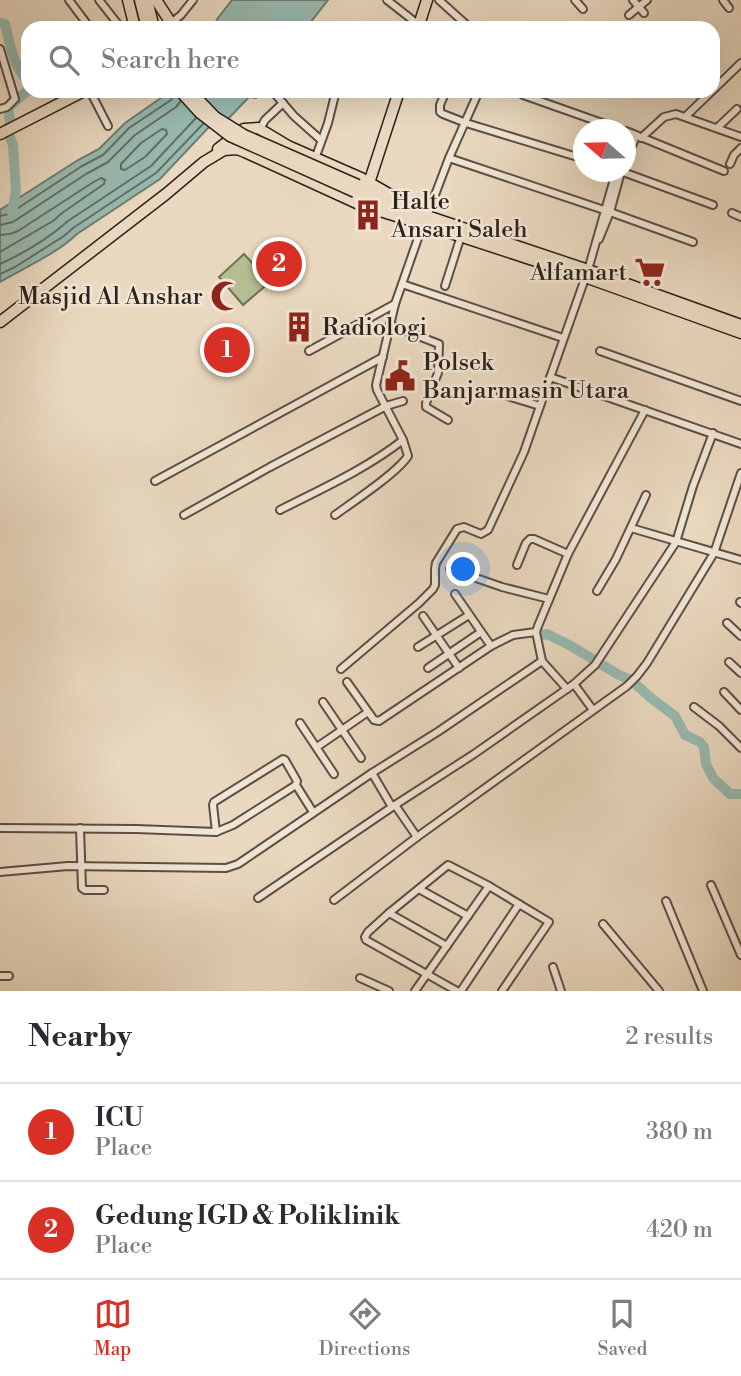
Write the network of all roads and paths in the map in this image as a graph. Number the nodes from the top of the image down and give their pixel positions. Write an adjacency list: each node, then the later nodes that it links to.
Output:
1 (69, 0): 20 (street)
2 (99, 0): 21 (street)
3 (128, 0): 22 (main road)
4 (140, 0): 23 (main road)
5 (147, 0): 24 (main road)
6 (156, 0): 25 (main road)
7 (193, 0): 26 (street)
8 (387, 0): 27 (street)
9 (428, 0): 28 (main road)
10 (439, 0): 29 (street)
11 (575, 0): 17 (street)
12 (634, 0): 15 (street)
13 (647, 0): 15 (street)
14 (723, 0): 16 (street)
15 (639, 7): 18 (street); 19 (street)
16 (729, 8)
17 (583, 9)
18 (645, 13)
19 (629, 15)
20 (85, 21)
21 (116, 21)
22 (133, 21)
23 (145, 21)
24 (152, 21)
25 (168, 21)
26 (174, 21)
27 (413, 21)
28 (421, 21)
29 (462, 21)
30 (0, 49): 45 (street)
31 (741, 63): 32 (street)
32 (720, 83)
33 (70, 98): 54 (main road)
34 (94, 98): 50 (street)
35 (186, 98): 68 (main road, bridge)
36 (197, 98): 68 (main road, bridge)
37 (279, 98): 44 (street)
38 (333, 98): 57 (street)
39 (396, 98): 68 (main road)
40 (443, 98): 49 (street)
41 (477, 98): 49 (street)
42 (531, 98): 48 (street)
43 (704, 98): 47 (street)
44 (283, 103): 52 (street); 57 (street)
45 (0, 109)
46 (737, 109): 51 (street)
47 (686, 116): 51 (street); 53 (street)
48 (589, 119)
49 (466, 123): 61 (street); 62 (street)
50 (108, 126)
51 (717, 128): 56 (street)
52 (260, 129): 58 (main road); 63 (main road)
53 (636, 131)
54 (3, 132)
55 (636, 136): 65 (street)
56 (740, 137): 60 (street)
57 (321, 140): 63 (street)
58 (229, 145): 73 (main road); 80 (main road)
59 (741, 148): 60 (street)
60 (734, 155): 64 (street)
61 (573, 156)
62 (449, 158): 70 (street); 73 (street)
63 (315, 159): 68 (main road)
64 (730, 164)
65 (724, 171)
66 (636, 178): 69 (street)
67 (617, 182): 70 (street)
68 (360, 186): 73 (main road); 73 (main road)
69 (713, 205)
70 (608, 211): 75 (street); 76 (street)
71 (732, 214): 72 (street)
72 (741, 217)
73 (423, 219): 74 (main road); 76 (main road); 77 (street)
74 (461, 236): 76 (main road); 78 (street)
75 (693, 242)
76 (587, 273): 81 (main road); 85 (street)
77 (402, 285): 79 (street); 85 (street)
78 (445, 286)
79 (395, 304): 82 (street); 86 (street)
80 (0, 322)
81 (722, 323): 83 (main road); 84 (main road)
82 (390, 325): 88 (street); 96 (street)
83 (741, 325)
84 (741, 333)
85 (564, 338): 89 (street)
86 (309, 351)
87 (600, 351): 92 (street)
88 (383, 357): 93 (street); 101 (street)
89 (550, 377): 94 (street); 95 (street)
90 (500, 394): 94 (street)
91 (403, 401): 93 (street)
92 (741, 401)
93 (386, 405): 98 (street); 104 (street)
94 (540, 406): 130 (street)
95 (645, 410): 97 (street); 109 (street)
96 (449, 420)
97 (713, 433): 99 (street); 107 (street)
98 (403, 440): 103 (street); 105 (street)
99 (741, 444)
100 (741, 473): 108 (street)
101 (155, 481)
102 (646, 495): 106 (street)
103 (280, 510)
104 (184, 515)
105 (335, 515)
106 (631, 528): 107 (street); 113 (street)
107 (676, 542): 108 (street); 133 (street)
108 (714, 553): 110 (street); 138 (street)
109 (568, 554): 111 (street); 115 (street)
110 (741, 560)
111 (517, 565)
112 (450, 569): 115 (street)
113 (597, 591)
114 (455, 594): 116 (street)
115 (549, 599): 120 (street)
116 (469, 615): 119 (street); 121 (street)
117 (423, 616): 121 (street)
118 (727, 623): 122 (street)
119 (481, 632): 123 (street); 125 (street)
120 (536, 633): 123 (street); 126 (street)
121 (436, 636): 124 (street); 125 (street)
122 (741, 636)
123 (491, 646): 129 (street)
124 (418, 647)
125 (449, 654): 128 (street); 129 (street)
126 (542, 661): 134 (street); 146 (street)
127 (729, 662): 131 (street)
128 (428, 668)
129 (459, 668): 140 (street)
130 (341, 669)
131 (741, 673)
132 (347, 682): 140 (street)
133 (574, 684): 134 (street); 138 (street)
134 (567, 689): 149 (street)
135 (724, 692): 139 (street)
136 (323, 702): 142 (street)
137 (694, 707): 144 (street)
138 (593, 710): 154 (street)
139 (741, 710)
140 (368, 712): 142 (street)
141 (300, 723): 143 (street)
142 (343, 730): 143 (street); 145 (street)
143 (317, 747): 147 (street)
144 (741, 748)
145 (361, 758)
146 (372, 773): 149 (street); 150 (street)
147 (334, 774)
148 (296, 785): 150 (street); 153 (street); 153 (street)
149 (394, 806): 154 (street); 161 (street)
150 (313, 812): 155 (street)
151 (0, 828): 152 (street)
152 (80, 828): 153 (street); 155 (street)
153 (216, 832)
154 (417, 837): 162 (street)
155 (80, 866): 156 (street); 160 (street)
156 (0, 872)
157 (711, 884): 169 (street)
158 (489, 886): 159 (street); 164 (street); 166 (street)
159 (419, 889): 165 (street); 166 (street)
160 (104, 890)
161 (258, 898)
162 (334, 900)
163 (666, 901): 181 (street)
164 (519, 904): 177 (street); 178 (street)
165 (389, 913): 168 (street); 171 (street)
166 (468, 916): 168 (street)
167 (603, 924): 180 (street)
168 (447, 946): 171 (street)
169 (741, 955)
170 (554, 967): 179 (street)
171 (428, 974): 176 (street); 177 (street)
172 (0, 976): 173 (street)
173 (9, 976)
174 (360, 978): 175 (street)
175 (389, 991)
176 (415, 991)
177 (459, 991)
178 (502, 991)
179 (561, 991)
180 (659, 991)
181 (703, 991)

